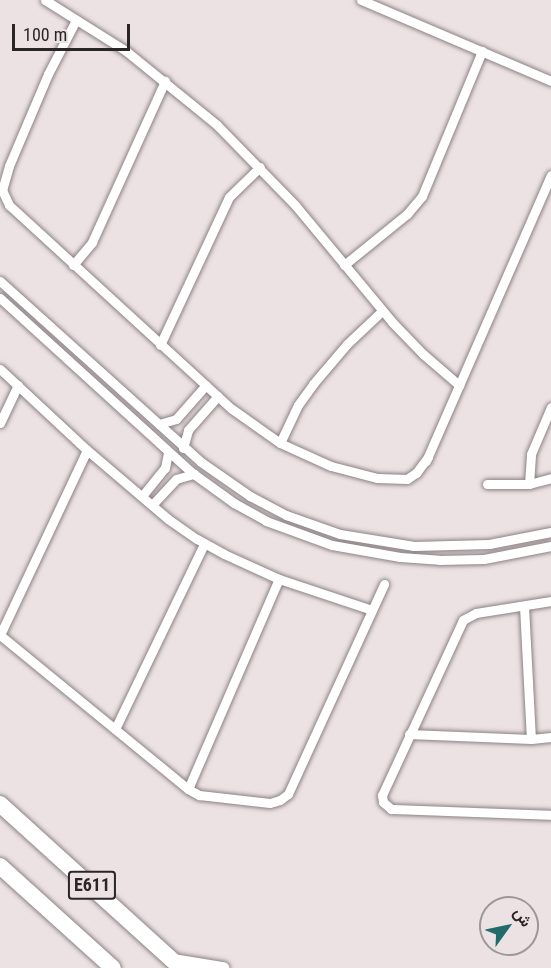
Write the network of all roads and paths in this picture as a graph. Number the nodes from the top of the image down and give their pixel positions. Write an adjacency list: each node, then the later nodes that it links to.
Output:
1 (45, 0): 3 (street)
2 (361, 0): 4 (street)
3 (75, 20): 5 (street); 7 (street)
4 (482, 51): 6 (street); 14 (street)
5 (165, 81): 8 (street); 13 (street)
6 (551, 81)
7 (9, 166): 10 (street); 12 (street)
8 (260, 167): 14 (street); 18 (street)
9 (551, 175): 22 (street)
10 (0, 179)
11 (0, 201): 12 (street)
12 (22, 218): 13 (street)
13 (73, 265): 18 (street)
14 (344, 265): 17 (street)
15 (0, 281): 28 (street)
16 (0, 298): 32 (street)
17 (382, 311): 22 (street); 29 (street)
18 (160, 345): 21 (street)
19 (0, 369): 20 (street)
20 (18, 385): 27 (street); 31 (street)
21 (207, 385): 23 (street); 24 (street)
22 (459, 385): 29 (street)
23 (218, 396): 26 (street); 29 (street)
24 (192, 402): 26 (street); 28 (street)
25 (551, 407): 36 (street)
26 (204, 412): 30 (street)
27 (0, 423)
28 (159, 424): 30 (street)
29 (280, 443)
30 (183, 448): 39 (street)
31 (87, 450): 37 (street); 47 (street)
32 (168, 452): 33 (street); 37 (street)
33 (194, 474): 38 (street); 41 (street)
34 (551, 478): 36 (street)
35 (487, 484): 36 (street)
36 (529, 484)
37 (142, 496): 38 (street)
38 (152, 505): 40 (street)
39 (551, 532)
40 (204, 544): 42 (street); 47 (street)
41 (550, 547)
42 (279, 579): 46 (street); 51 (street)
43 (384, 584): 46 (street)
44 (551, 600): 45 (street)
45 (524, 606): 48 (street); 50 (street)
46 (372, 610): 51 (street)
47 (115, 729): 51 (street)
48 (409, 734): 50 (street); 53 (street)
49 (551, 737): 50 (street)
50 (531, 739)
51 (188, 789)
52 (0, 804): 55 (highway, E611)
53 (551, 815)
54 (0, 866): 56 (highway, E611)
55 (177, 964): 57 (street)
56 (113, 968)
57 (223, 968)

